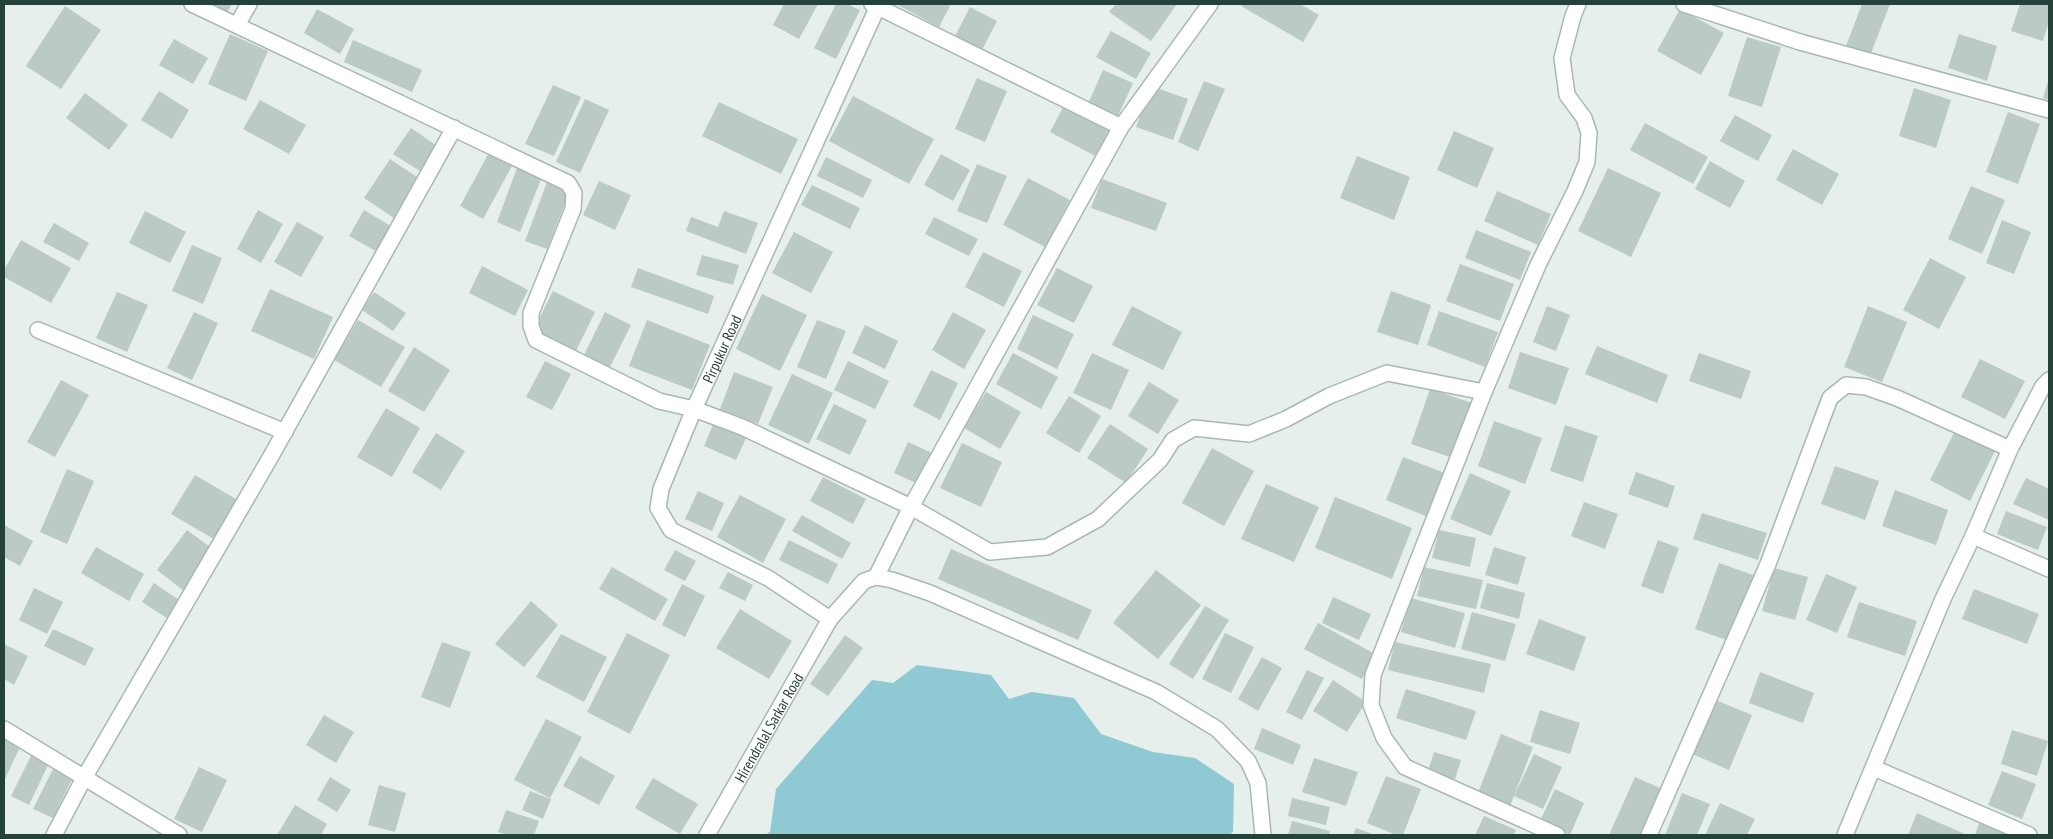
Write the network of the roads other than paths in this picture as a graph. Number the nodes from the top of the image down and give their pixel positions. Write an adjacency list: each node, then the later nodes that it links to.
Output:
1 (192, 4): 7 (street)
2 (249, 4): 7 (street)
3 (1210, 4): 9 (street)
4 (1578, 4): 13 (street)
5 (1684, 4): 8 (street)
6 (876, 5): 9 (street); 14 (street, Pirpukur Road)
7 (237, 25): 10 (street)
8 (2049, 110)
9 (1122, 127): 17 (street)
10 (454, 128): 14 (street); 15 (street)
11 (38, 330): 15 (street)
12 (2049, 380): 16 (street)
13 (1484, 392): 17 (street); 29 (street)
14 (694, 409): 17 (street); 21 (street, Pirpukur Road)
15 (285, 432): 24 (street)
16 (2010, 449): 18 (street); 30 (street)
17 (912, 507): 20 (street)
18 (1973, 536): 19 (street); 23 (street)
19 (2049, 568)
20 (876, 577): 21 (street, Hirendralal Sarkar Road); 28 (street)
21 (830, 619): 27 (street, Hirendralal Sarkar Road)
22 (4, 728): 24 (street)
23 (1874, 768): 31 (street); 32 (street)
24 (84, 778): 25 (street); 26 (street)
25 (54, 835)
26 (179, 835)
27 (707, 835)
28 (1263, 835)
29 (1557, 835)
30 (1649, 835)
31 (1845, 835)
32 (2029, 835)

